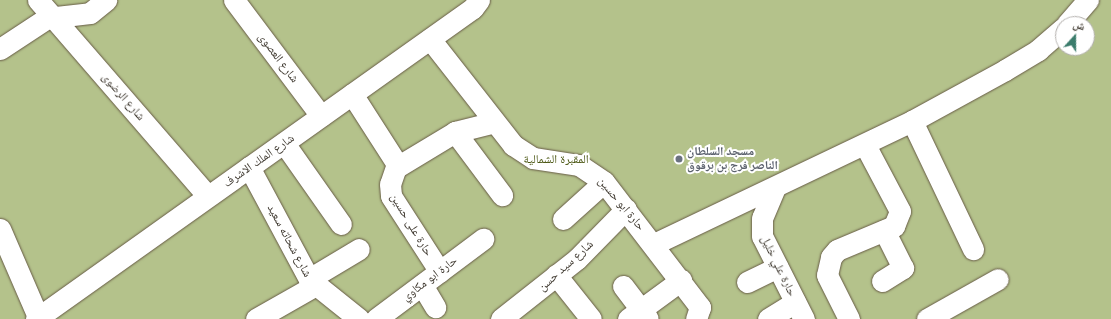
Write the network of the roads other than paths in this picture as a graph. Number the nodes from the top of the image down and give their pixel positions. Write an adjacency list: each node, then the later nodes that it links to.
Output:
1 (38, 0): 6 (street, شارع الرضوى)
2 (106, 0): 6 (street)
3 (234, 0): 12 (street, شارع العصوى)
4 (479, 0): 9 (street, شارع الملك الاشرف)
5 (1088, 0): 7 (street)
6 (52, 16): 10 (street); 23 (street, شارع الرضوى)
7 (1075, 16)
8 (1055, 35): 13 (street)
9 (430, 39): 11 (street, شارع الملك الاشرف); 14 (street, حارة ابو حسين)
10 (0, 49)
11 (352, 94): 12 (street, شارع الملك الاشرف); 18 (street)
12 (321, 116): 16 (street, شارع الملك الاشرف)
13 (912, 121): 17 (street); 32 (street)
14 (492, 123): 15 (street); 20 (street, حارة ابو حسين)
15 (455, 132): 18 (street); 22 (street)
16 (284, 143): 19 (street, شارع الملك الاشرف); 26 (street)
17 (866, 145): 21 (street); 28 (street)
18 (397, 167): 34 (street, حارة على حسين)
19 (249, 168): 23 (street, شارع الملك الاشرف); 39 (street, شارع شحاته سعيد)
20 (604, 182): 24 (street, حارة ابو حسين); 25 (street)
21 (774, 190): 30 (street); 33 (street, حارة علي خليل)
22 (502, 195)
23 (208, 196): 46 (street, شارع الملك الاشرف)
24 (626, 209): 30 (street, حارة ابو حسين); 35 (street, شارع سيد حسن)
25 (563, 219)
26 (341, 224)
27 (0, 229): 46 (street)
28 (884, 230): 38 (street); 54 (street)
29 (484, 239): 34 (street, حارة ابو مكاوي)
30 (654, 244): 37 (street, حارة ابو حسين)
31 (359, 249): 39 (street)
32 (973, 249)
33 (778, 267): 40 (street); 44 (street, حارة علي خليل)
34 (440, 272): 41 (street, حارة ابو مكاوي)
35 (556, 275): 47 (street, شارع سيد حسن); 51 (street)
36 (998, 279): 55 (street)
37 (681, 280): 45 (street); 52 (street, حارة ابو حسين)
38 (882, 281)
39 (311, 282): 48 (street); 49 (street, شارع شحاته سعيد)
40 (747, 282)
41 (422, 285): 43 (street); 50 (street, حارة ابو مكاوي)
42 (623, 286): 45 (street)
43 (436, 306)
44 (800, 311): 53 (street)
45 (639, 316)
46 (37, 318)
47 (504, 318)
48 (256, 319)
49 (359, 319)
50 (376, 319)
51 (591, 319)
52 (696, 319)
53 (768, 319)
54 (849, 319)
55 (927, 319)

